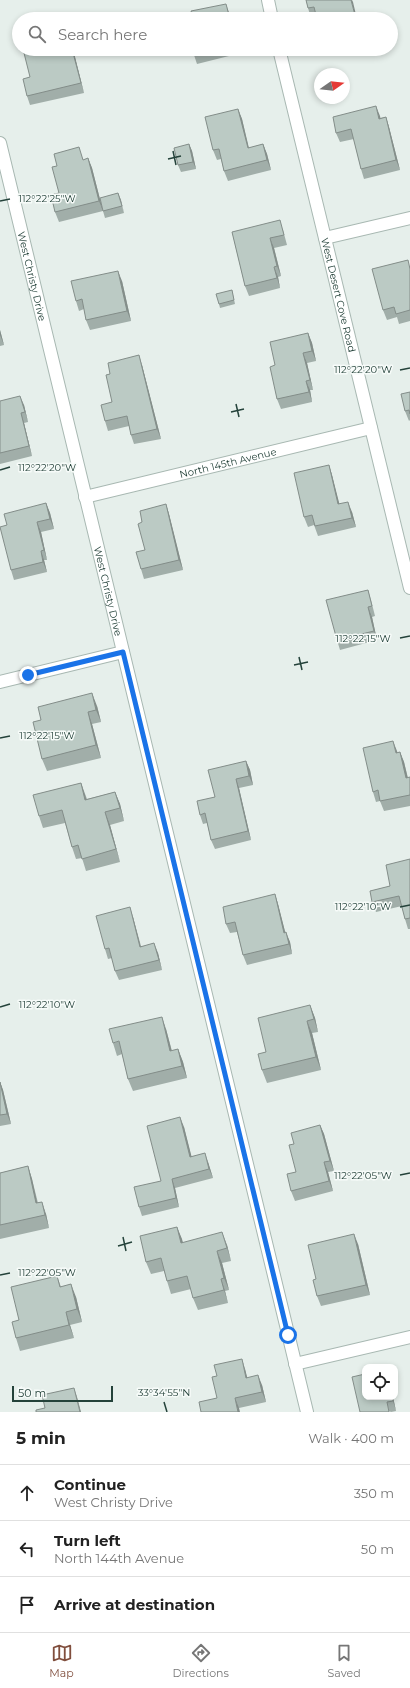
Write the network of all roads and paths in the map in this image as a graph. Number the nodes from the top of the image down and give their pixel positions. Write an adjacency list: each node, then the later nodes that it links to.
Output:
1 (268, 0): 2 (street)
2 (271, 12)
3 (281, 56): 6 (street, West Desert Cove Road)
4 (0, 143): 8 (street, West Christy Drive)
5 (410, 218): 6 (street)
6 (325, 238): 7 (street, West Desert Cove Road)
7 (371, 428): 8 (street, North 145th Avenue); 9 (street, West Desert Cove Road)
8 (85, 497): 10 (street, West Christy Drive)
9 (410, 588)
10 (123, 652): 11 (street); 13 (street, West Christy Drive)
11 (0, 682)
12 (410, 1337): 13 (street)
13 (295, 1364): 14 (street, West Christy Drive)
14 (307, 1412)

